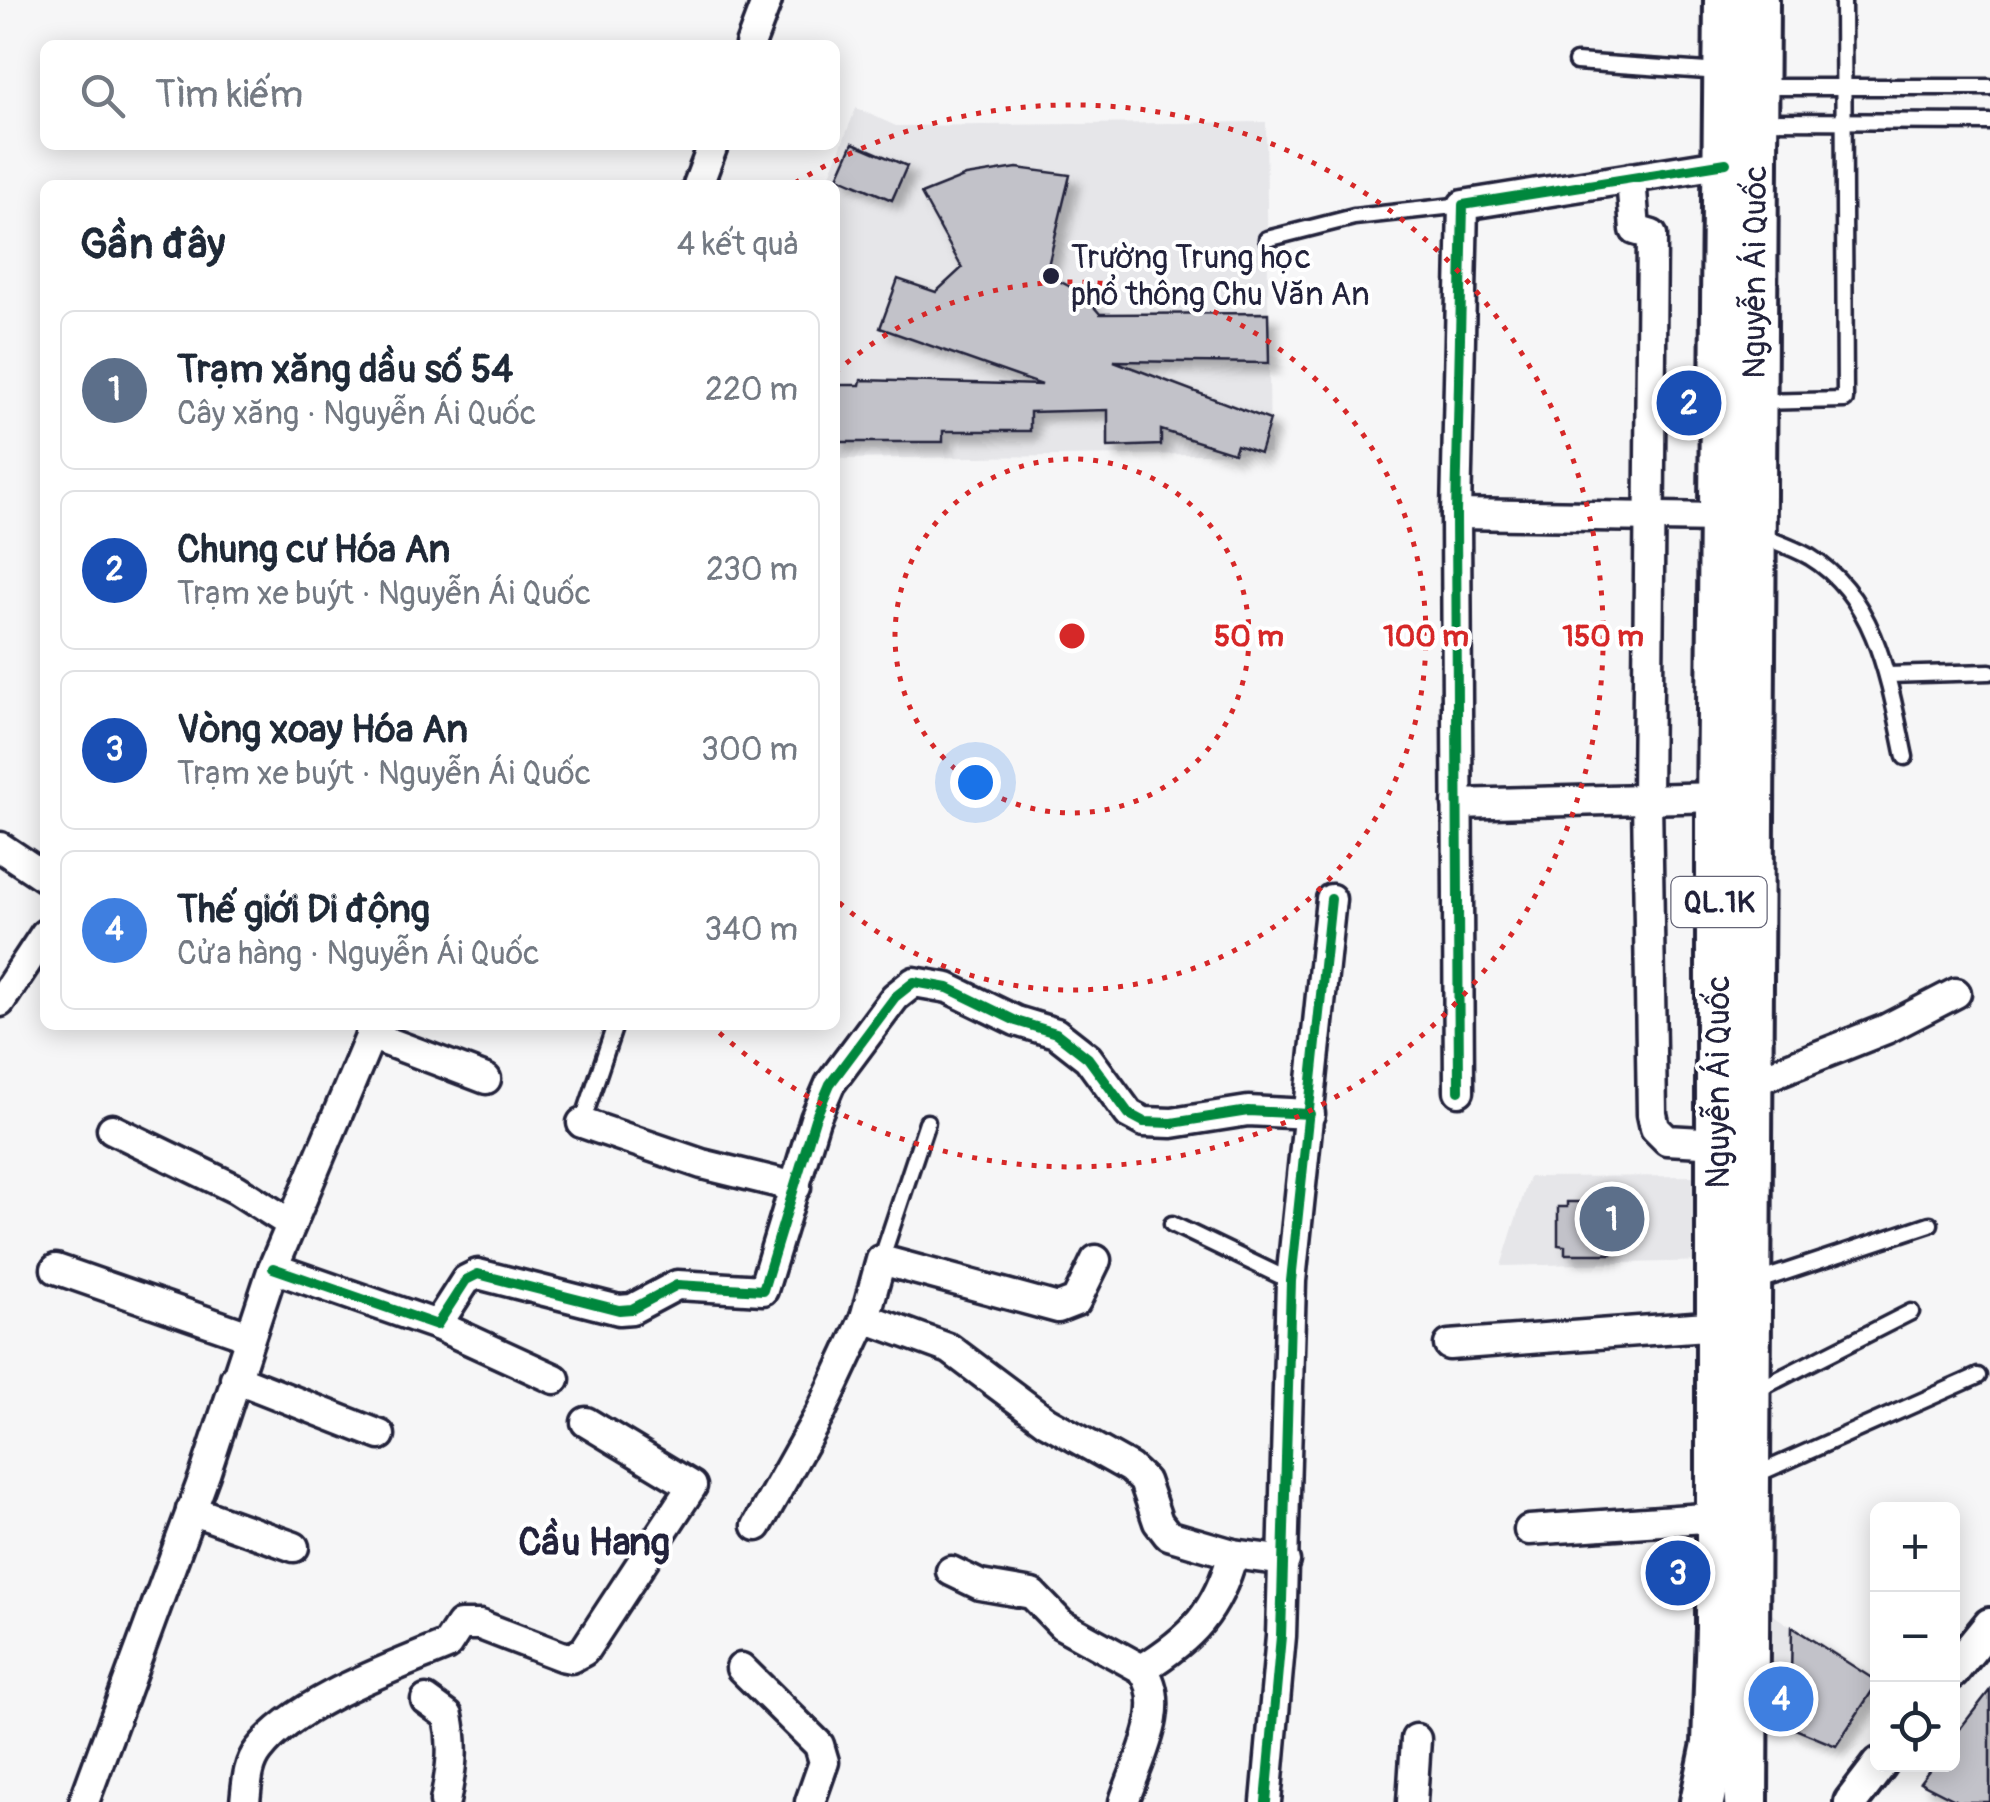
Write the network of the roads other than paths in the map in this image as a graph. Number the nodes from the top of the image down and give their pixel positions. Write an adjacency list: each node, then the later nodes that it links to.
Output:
1 (767, 0): 5 (street)
2 (1726, 0): 9 (main road, Nguyễn Ái Quốc / QL.1K)
3 (1756, 0): 9 (main road, Nguyễn Ái Quốc / QL.1K)
4 (1843, 0): 8 (lane)
5 (752, 40)
6 (1576, 62): 9 (lane)
7 (1990, 86): 8 (lane)
8 (1844, 87): 9 (lane); 10 (lane)
9 (1747, 94): 10 (lane); 13 (main road, Nguyễn Ái Quốc / QL.1K); 18 (main road, Nguyễn Ái Quốc / QL.1K)
10 (1844, 122): 11 (lane); 18 (lane)
11 (1990, 122)
12 (711, 150): 15 (street)
13 (1726, 163): 14 (street); 21 (main road, Nguyễn Ái Quốc / QL.1K)
14 (1631, 178): 16 (street); 20 (street)
15 (700, 180)
16 (1463, 205): 17 (lane); 19 (street)
17 (1267, 239)
18 (1755, 402): 21 (main road, Nguyễn Ái Quốc / QL.1K)
19 (1456, 514): 20 (street); 27 (street)
20 (1647, 516): 21 (street); 26 (street)
21 (1738, 525): 23 (lane); 25 (main road, Nguyễn Ái Quốc / QL.1K); 37 (main road, Nguyễn Ái Quốc / QL.1K)
22 (1990, 672): 23 (lane)
23 (1887, 675): 24 (lane)
24 (1904, 757)
25 (1719, 797): 26 (street); 43 (main road, Nguyễn Ái Quốc / QL.1K)
26 (1647, 799): 27 (street); 43 (street)
27 (1457, 804): 38 (street)
28 (0, 847): 29 (street)
29 (40, 874)
30 (1331, 899): 39 (street)
31 (40, 942): 33 (street)
32 (1956, 993): 37 (street)
33 (0, 1002)
34 (372, 1030): 36 (street); 46 (street)
35 (613, 1030): 41 (lane)
36 (486, 1080)
37 (1752, 1082): 45 (main road, Nguyễn Ái Quốc / QL.1K)
38 (1460, 1091)
39 (1310, 1114): 44 (street); 53 (street)
40 (927, 1122): 49 (lane)
41 (582, 1123): 44 (street)
42 (112, 1129): 46 (street)
43 (1719, 1144): 45 (main road, Nguyễn Ái Quốc / QL.1K)
44 (796, 1186): 57 (street)
45 (1735, 1206): 54 (main road, Nguyễn Ái Quốc / QL.1K); 58 (main road, Nguyễn Ái Quốc / QL.1K)
46 (291, 1224): 51 (street)
47 (1172, 1224): 53 (lane)
48 (1930, 1224): 54 (lane)
49 (882, 1260): 50 (street); 56 (street)
50 (1096, 1260)
51 (273, 1268): 57 (street); 59 (street)
52 (56, 1269): 59 (street)
53 (1291, 1281): 74 (street)
54 (1752, 1283): 64 (main road, Nguyễn Ái Quốc / QL.1K)
55 (1910, 1312): 64 (lane)
56 (865, 1318): 70 (street); 73 (street)
57 (438, 1325): 63 (street)
58 (1720, 1325): 60 (street); 69 (main road, Nguyễn Ái Quốc / QL.1K)
59 (249, 1336): 62 (street)
60 (1449, 1345)
61 (1978, 1376): 67 (lane)
62 (235, 1378): 66 (street); 68 (street)
63 (555, 1379)
64 (1752, 1392): 67 (main road, Nguyễn Ái Quốc / QL.1K)
65 (586, 1422): 84 (street)
66 (380, 1436)
67 (1751, 1478): 91 (main road, Nguyễn Ái Quốc / QL.1K)
68 (191, 1510): 72 (street); 83 (street)
69 (1719, 1517): 71 (street); 90 (main road, Nguyễn Ái Quốc / QL.1K)
70 (757, 1526)
71 (1528, 1530)
72 (294, 1547)
73 (1233, 1554): 74 (street); 79 (street)
74 (1285, 1561): 88 (street)
75 (951, 1570): 79 (street)
76 (1990, 1625): 77 (street)
77 (1960, 1662)
78 (741, 1668): 86 (street)
79 (1142, 1669): 87 (street)
80 (426, 1700): 85 (street)
81 (1416, 1739): 89 (street)
82 (1874, 1772): 92 (street)
83 (84, 1802)
84 (245, 1802)
85 (445, 1802)
86 (810, 1802)
87 (1124, 1802)
88 (1266, 1802)
89 (1412, 1802)
90 (1702, 1802)
91 (1746, 1802)
92 (1850, 1802)

